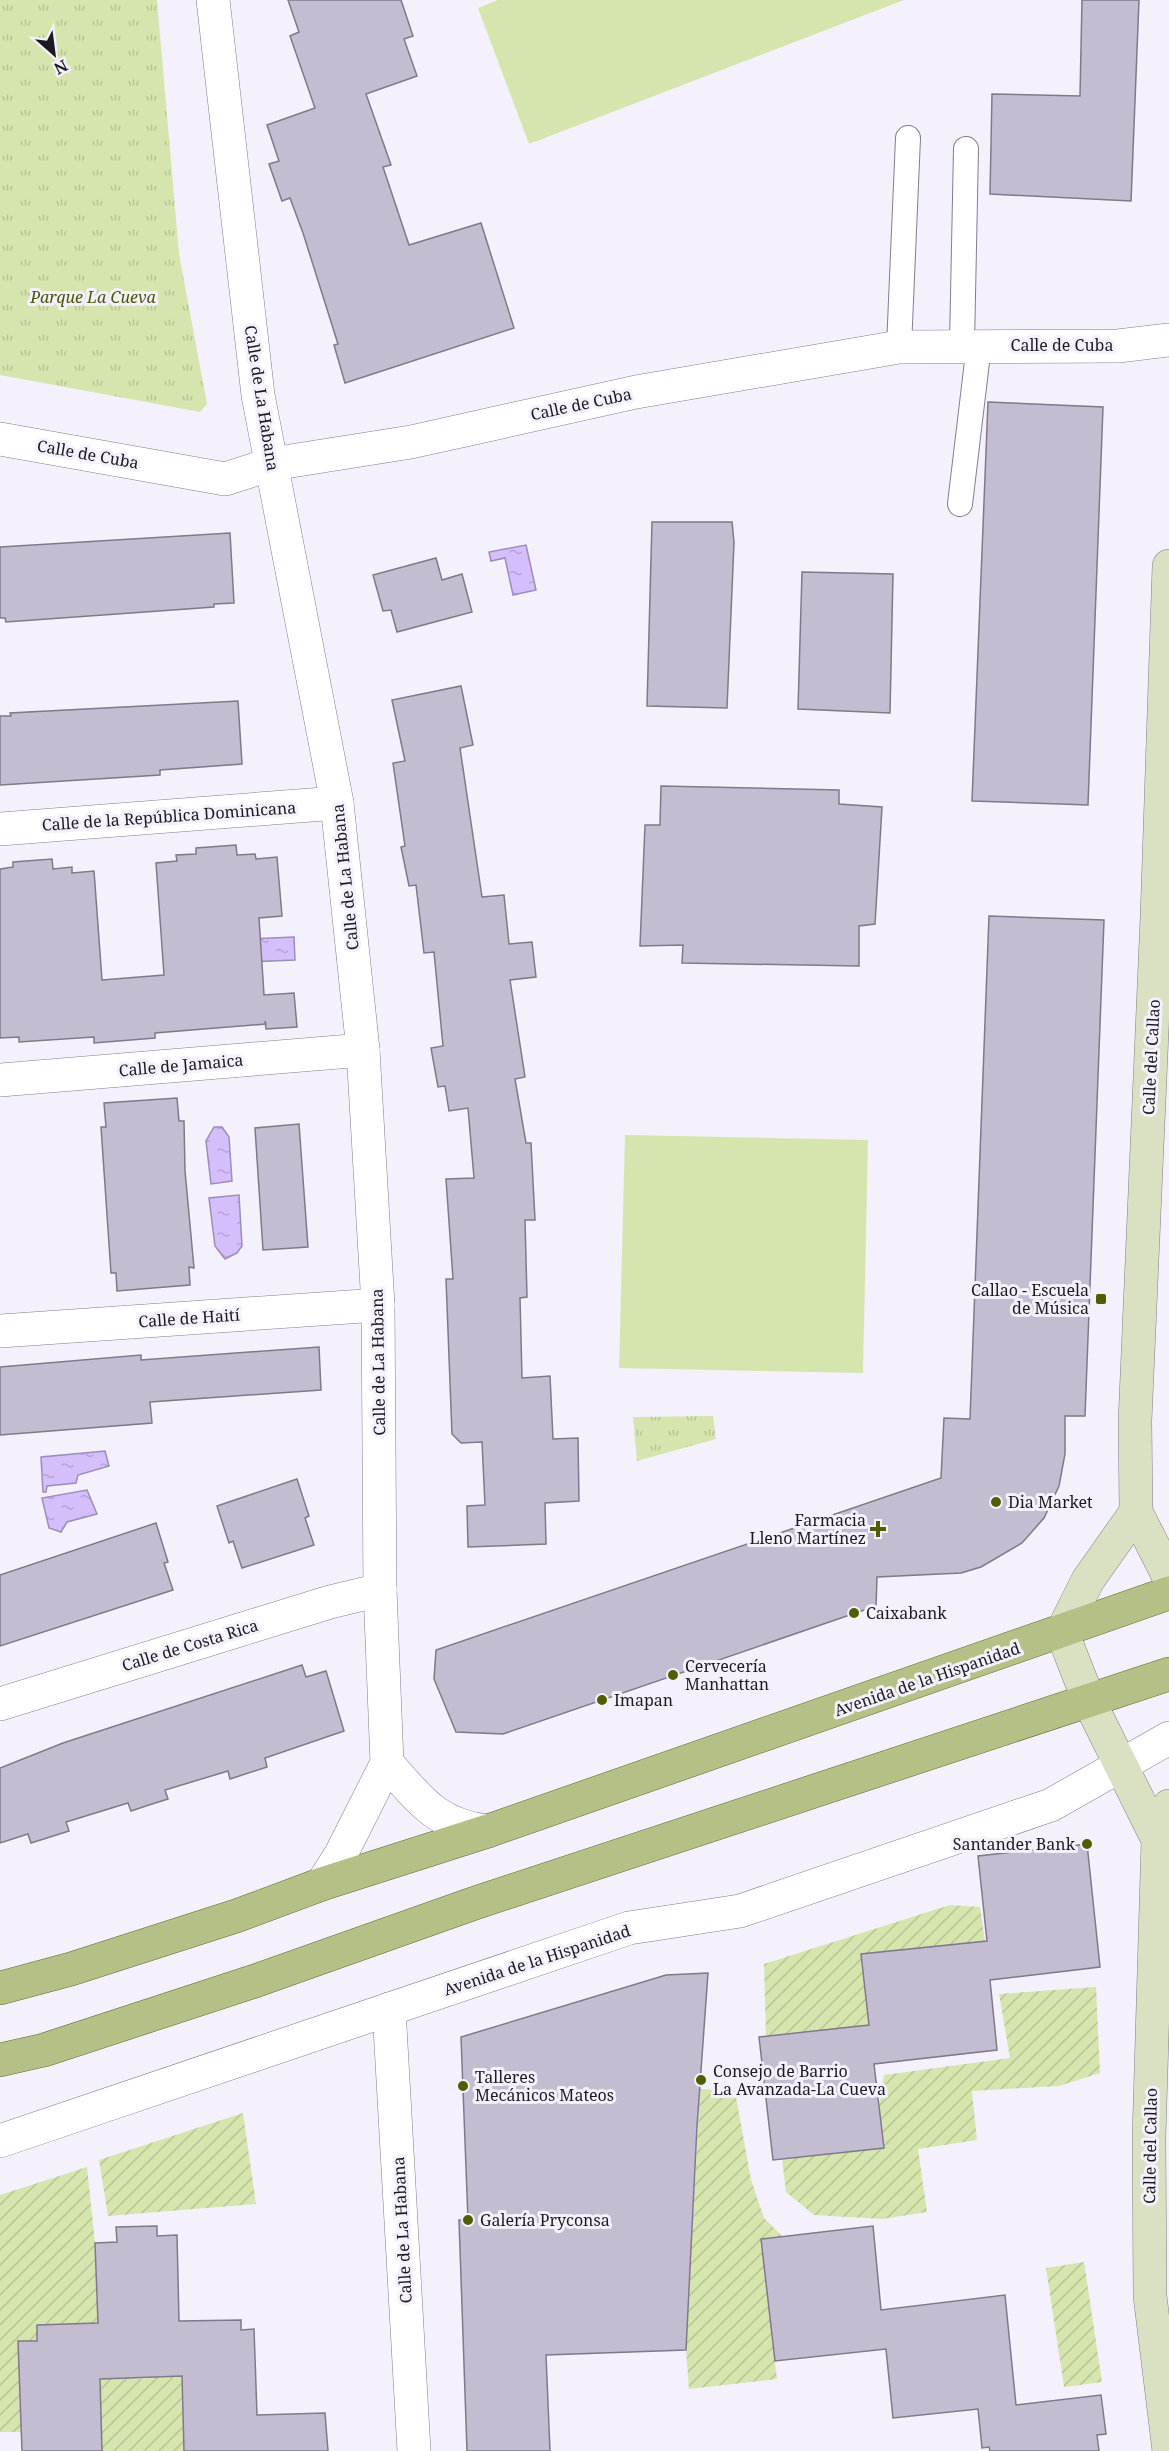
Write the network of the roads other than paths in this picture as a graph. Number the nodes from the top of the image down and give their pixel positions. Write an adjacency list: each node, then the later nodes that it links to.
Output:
1 (213, 0): 8 (street, Calle de La Habana)
2 (908, 138): 6 (lane)
3 (966, 149): 5 (lane)
4 (1169, 340): 5 (street, Calle de Cuba)
5 (970, 345): 6 (street, Calle de Cuba); 9 (lane)
6 (899, 347): 8 (street, Calle de Cuba)
7 (0, 439): 8 (street, Calle de Cuba)
8 (272, 464): 11 (street, Calle de La Habana)
9 (960, 504)
10 (1169, 566): 17 (street, Calle del Callao)
11 (337, 803): 12 (street, Calle de la República Dominicana); 13 (street, Calle de La Habana)
12 (0, 829)
13 (363, 1050): 14 (street, Calle de Jamaica); 15 (street, Calle de La Habana)
14 (0, 1080)
15 (378, 1305): 16 (street, Calle de Haití); 20 (street, Calle de La Habana)
16 (0, 1331)
17 (1137, 1512): 18 (street); 19 (street, Calle del Callao); 22 (street)
18 (1169, 1538)
19 (1169, 1577)
20 (380, 1590): 25 (street, Calle de Costa Rica); 27 (street, Calle de La Habana)
21 (1169, 1593): 22 (main road, Avenida de la Hispanidad)
22 (1062, 1632): 24 (street, Calle del Callao); 30 (main road, Avenida de la Hispanidad)
23 (1169, 1674): 24 (main road)
24 (1089, 1701): 28 (street, Calle del Callao); 35 (main road)
25 (0, 1704)
26 (1169, 1738): 28 (street, Avenida de la Hispanidad)
27 (387, 1763): 30 (street); 32 (street, Calle de La Habana)
28 (1120, 1764): 31 (street, Calle del Callao); 34 (street, Avenida de la Hispanidad)
29 (1169, 1806): 31 (street, Calle del Callao)
30 (488, 1831): 32 (main road, Avenida de la Hispanidad)
31 (1158, 1840): 38 (street, Calle del Callao)
32 (322, 1884): 33 (main road, Avenida de la Hispanidad)
33 (0, 1988)
34 (389, 2009): 36 (street, Avenida de la Hispanidad); 37 (street, Calle de La Habana)
35 (0, 2060)
36 (0, 2142)
37 (414, 2451)
38 (1169, 2451)

